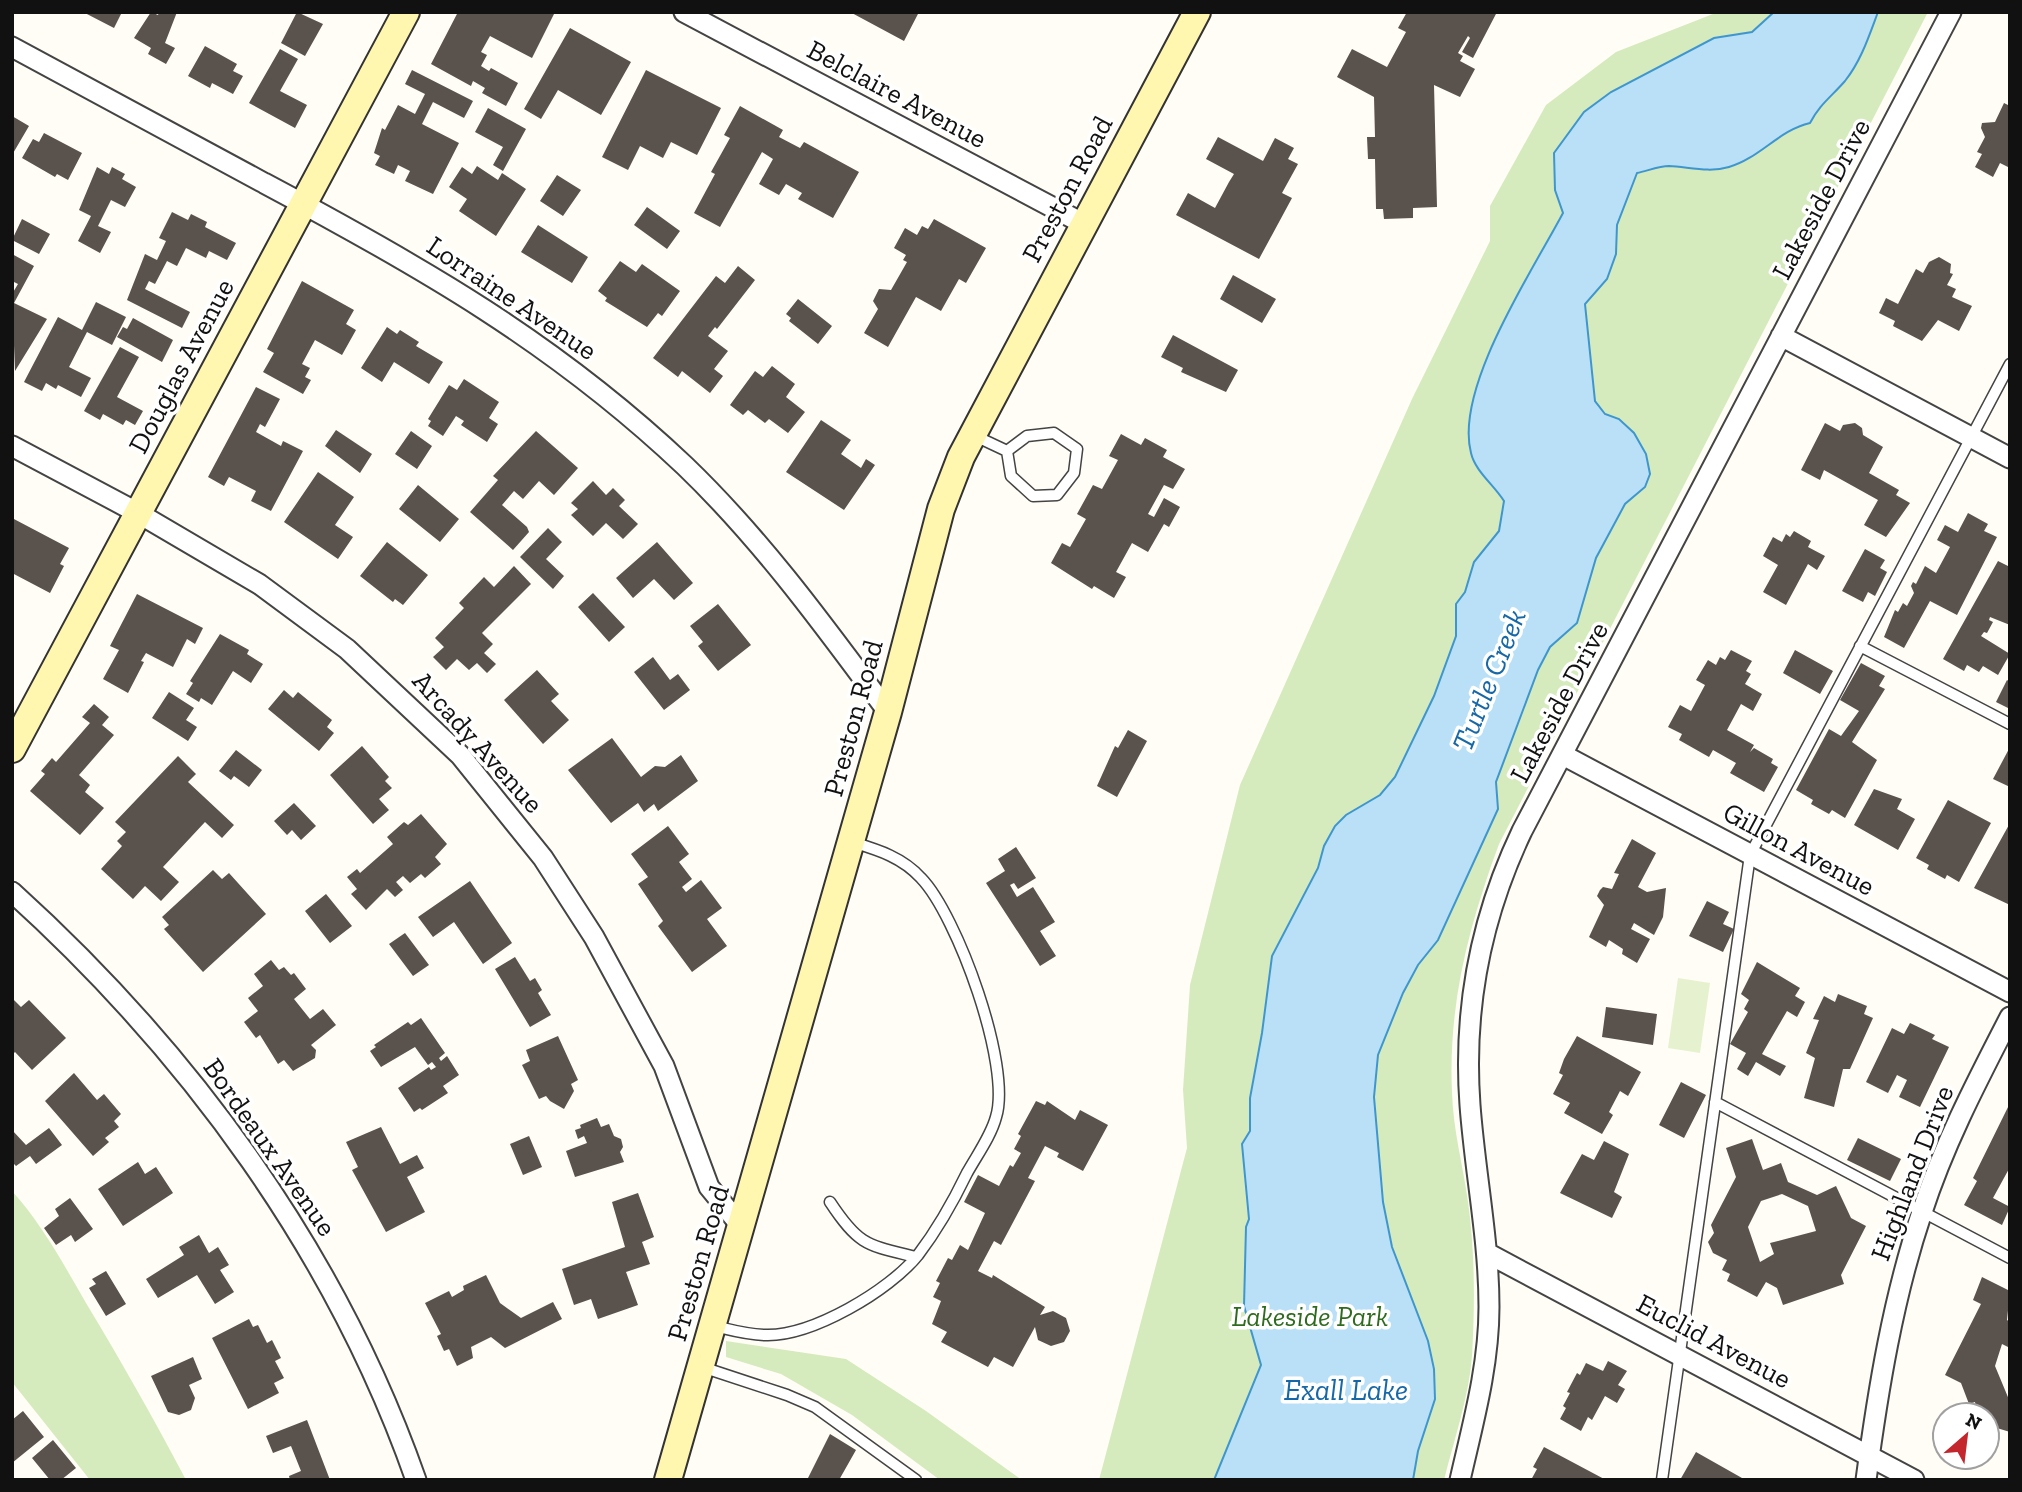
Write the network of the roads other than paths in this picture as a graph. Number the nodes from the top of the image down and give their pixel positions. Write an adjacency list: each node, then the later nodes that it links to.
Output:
1 (406, 12): 6 (main road, Douglas Avenue)
2 (684, 12): 7 (street, Belclaire Avenue)
3 (1197, 12): 7 (main road, Preston Road)
4 (1951, 12): 8 (street, Lakeside Drive)
5 (12, 47): 6 (street, Lorraine Avenue)
6 (303, 204): 15 (main road, Douglas Avenue); 17 (street, Lorraine Avenue)
7 (1084, 224): 10 (main road, Preston Road)
8 (1781, 336): 11 (street); 20 (street, Lakeside Drive)
9 (2010, 364): 11 (lane)
10 (973, 435): 13 (lane); 17 (main road, Preston Road)
11 (1971, 438): 14 (street); 16 (lane)
12 (12, 446): 15 (street, Arcady Avenue)
13 (1007, 451): 13 (lane)
14 (2010, 458)
15 (138, 513): 19 (main road, Douglas Avenue); 29 (street, Arcady Avenue)
16 (1860, 646): 18 (lane); 22 (lane)
17 (888, 712): 21 (main road, Preston Road)
18 (2010, 724)
19 (12, 749)
20 (1563, 755): 22 (street, Gillon Avenue); 30 (street, Lakeside Drive)
21 (851, 842): 29 (main road, Preston Road); 31 (lane)
22 (1750, 855): 24 (street, Gillon Avenue); 26 (lane)
23 (12, 892): 37 (street, Bordeaux Avenue)
24 (2010, 992)
25 (2010, 1017): 28 (street, Highland Drive)
26 (1716, 1102): 28 (lane); 34 (lane)
27 (830, 1202): 31 (lane)
28 (1922, 1211): 32 (lane); 36 (street, Highland Drive)
29 (741, 1226): 33 (main road, Preston Road)
30 (1487, 1252): 34 (street, Euclid Avenue); 40 (street, Lakeside Drive)
31 (916, 1257): 33 (lane)
32 (2010, 1258)
33 (713, 1325): 35 (main road, Preston Road)
34 (1678, 1353): 36 (street, Euclid Avenue); 41 (lane)
35 (701, 1366): 38 (main road, Preston Road); 39 (lane)
36 (1870, 1456): 42 (street, Highland Drive); 43 (street, Euclid Avenue)
37 (416, 1480)
38 (668, 1480)
39 (916, 1480)
40 (1460, 1480)
41 (1662, 1480)
42 (1866, 1480)
43 (1914, 1480)

